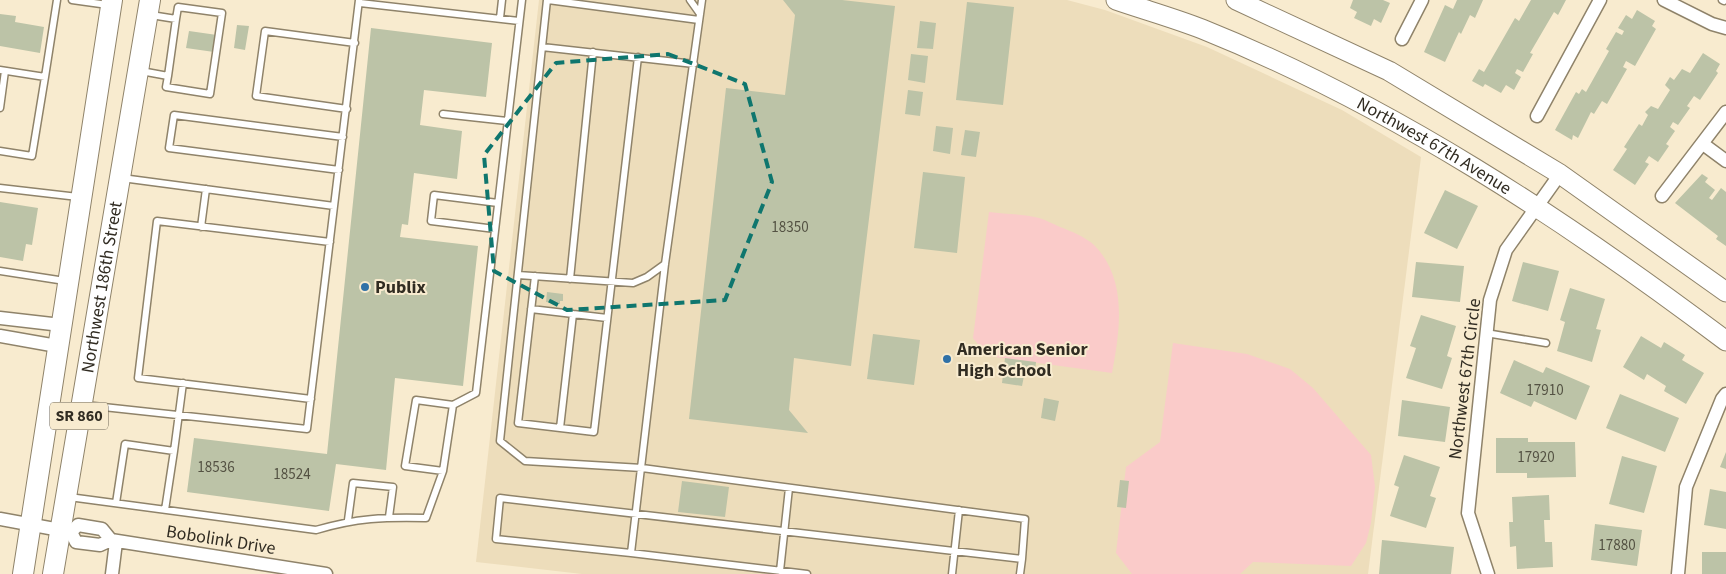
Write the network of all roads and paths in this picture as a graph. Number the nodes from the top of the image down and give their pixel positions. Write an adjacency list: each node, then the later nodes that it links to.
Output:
1 (57, 0): 30 (lane)
2 (72, 0): 14 (lane)
3 (502, 0): 17 (lane)
4 (522, 0): 19 (lane)
5 (548, 0): 16 (lane); 23 (lane)
6 (690, 0): 16 (lane)
7 (702, 0): 16 (lane)
8 (1116, 0): 50 (main road, Northwest 67th Avenue)
9 (1236, 0): 42 (main road)
10 (1422, 0): 21 (street)
11 (1600, 0): 35 (street)
12 (1664, 0): 20 (street)
13 (360, 2): 17 (lane); 22 (lane)
14 (112, 3): 47 (main road, Northwest 186th Street / SR 860)
15 (149, 8): 18 (lane); 28 (main road, Northwest 186th Street / SR 860)
16 (700, 17): 26 (lane)
17 (500, 18): 19 (lane)
18 (176, 19): 29 (lane); 29 (lane)
19 (520, 20): 36 (lane)
20 (1726, 28)
21 (1402, 39)
22 (355, 44): 32 (lane); 32 (lane)
23 (542, 46): 24 (lane); 56 (lane)
24 (594, 52): 25 (lane); 58 (lane)
25 (638, 57): 26 (lane); 60 (lane)
26 (694, 64): 54 (lane)
27 (3, 70): 30 (lane); 31 (lane)
28 (138, 71): 29 (lane); 43 (main road, Northwest 186th Street / SR 860)
29 (168, 76)
30 (45, 77): 39 (lane)
31 (0, 108)
32 (346, 109): 37 (lane)
33 (1726, 112): 38 (street)
34 (443, 114): 36 (lane)
35 (1537, 116)
36 (507, 122): 48 (lane)
37 (343, 137): 41 (lane); 41 (lane)
38 (1703, 144): 40 (street); 46 (street)
39 (0, 151)
40 (1726, 161)
41 (339, 170): 49 (lane)
42 (1560, 174): 50 (street, Northwest 67th Circle); 61 (main road)
43 (118, 178): 45 (lane); 47 (main road); 75 (main road, Northwest 186th Street / SR 860)
44 (0, 188): 47 (lane)
45 (206, 189): 49 (lane); 51 (lane)
46 (1662, 196)
47 (82, 198): 59 (main road, Northwest 186th Street / SR 860)
48 (498, 203): 52 (lane); 52 (lane)
49 (334, 206): 53 (lane)
50 (1537, 208): 67 (street, Northwest 67th Circle); 69 (main road, Northwest 67th Avenue)
51 (201, 227): 53 (lane); 72 (lane)
52 (495, 229): 76 (lane)
53 (330, 242): 74 (lane)
54 (665, 264): 60 (lane); 80 (lane)
55 (0, 271): 59 (lane)
56 (518, 275): 57 (lane); 80 (lane)
57 (535, 276): 58 (lane); 62 (lane)
58 (570, 279): 60 (lane)
59 (69, 282): 66 (main road, Northwest 186th Street / SR 860)
60 (612, 282): 65 (lane)
61 (1726, 292)
62 (531, 309): 63 (lane); 78 (lane)
63 (573, 314): 65 (lane); 78 (lane)
64 (0, 318): 66 (street)
65 (607, 318): 78 (lane)
66 (61, 325): 71 (main road, Northwest 186th Street / SR 860)
67 (1486, 333): 70 (lane); 106 (street, Northwest 67th Circle)
68 (0, 336): 71 (street)
69 (1726, 341)
70 (1546, 342)
71 (57, 346): 91 (main road, Northwest 186th Street / SR 860)
72 (183, 383): 74 (lane); 77 (lane)
73 (1726, 394): 107 (street)
74 (311, 399): 77 (lane)
75 (81, 405): 77 (lane); 83 (main road, Northwest 186th Street / SR 860)
76 (453, 405): 81 (lane); 81 (lane)
77 (179, 415): 79 (lane)
78 (560, 428)
79 (174, 451): 84 (lane); 85 (lane)
80 (642, 468): 82 (lane); 87 (lane)
81 (443, 471): 88 (lane)
82 (789, 488): 86 (lane); 93 (lane)
83 (65, 497): 84 (lane); 92 (main road, Northwest 186th Street / SR 860)
84 (116, 503): 85 (lane)
85 (166, 510): 90 (lane)
86 (959, 510): 95 (lane); 97 (lane)
87 (636, 513): 93 (lane); 96 (lane); 96 (lane)
88 (389, 517): 90 (lane); 90 (lane)
89 (0, 519): 91 (street, Bobolink Drive)
90 (348, 520)
91 (31, 524): 92 (street, Bobolink Drive); 99 (main road, Northwest 186th Street / SR 860)
92 (65, 531): 94 (street, Bobolink Drive); 100 (main road, Northwest 186th Street / SR 860)
93 (784, 531): 95 (lane); 98 (lane)
94 (114, 541): 101 (street); 102 (street, Bobolink Drive)
95 (954, 551): 97 (lane); 104 (lane)
96 (631, 553): 98 (lane)
97 (1022, 560): 105 (lane)
98 (780, 571): 103 (lane)
99 (23, 574)
100 (53, 574)
101 (112, 574)
102 (326, 574)
103 (807, 574)
104 (952, 574)
105 (1020, 574)
106 (1488, 574)
107 (1678, 574)

